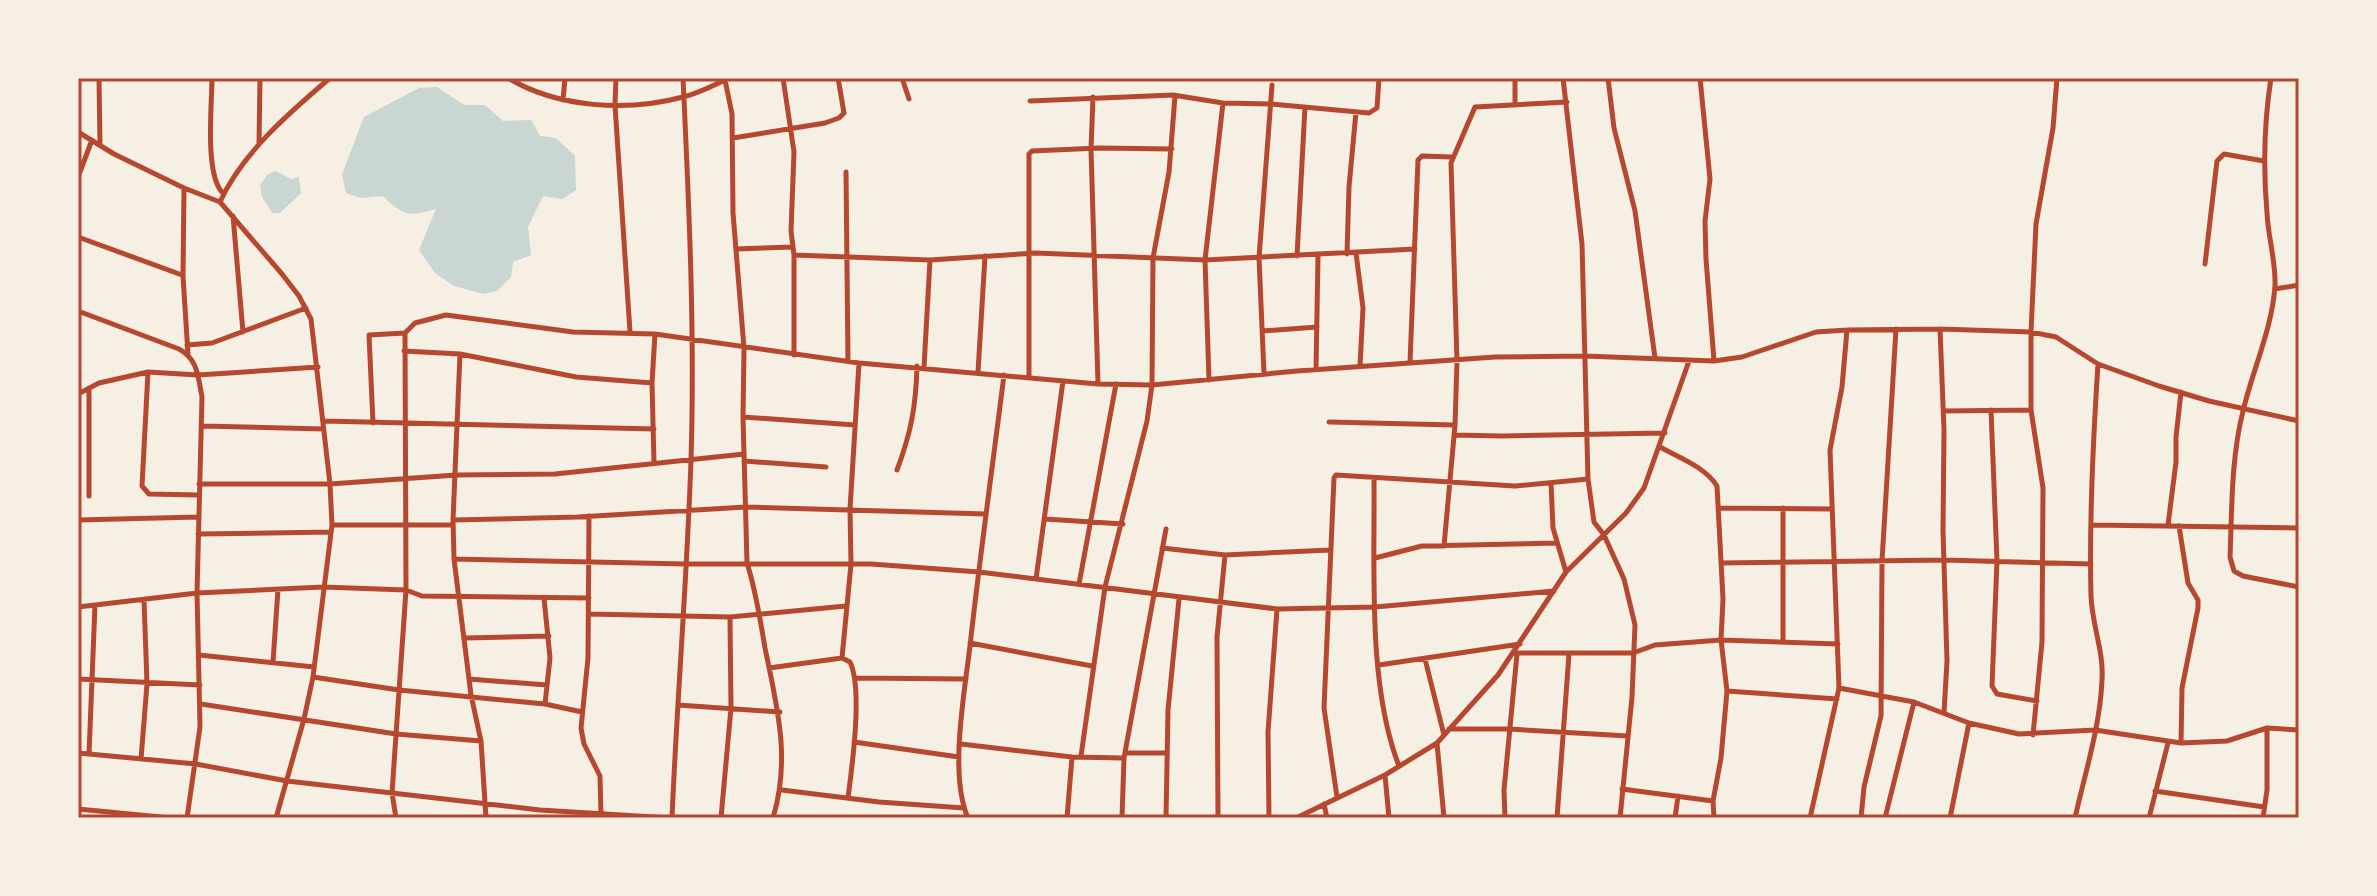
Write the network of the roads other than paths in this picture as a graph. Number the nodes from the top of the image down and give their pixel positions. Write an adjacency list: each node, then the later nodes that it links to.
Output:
1 (99, 78): 38 (street)
2 (212, 78): 47 (street)
3 (260, 78): 39 (street)
4 (330, 78): 39 (street)
5 (508, 78): 25 (street)
6 (565, 78): 25 (street)
7 (616, 78): 31 (street)
8 (683, 78): 22 (street)
9 (783, 78): 34 (street)
10 (838, 78): 34 (street)
11 (902, 78): 24 (street)
12 (1379, 78): 33 (street)
13 (1515, 78): 30 (street)
14 (1563, 78): 27 (street)
15 (1608, 78): 91 (street)
16 (1700, 78): 95 (street)
17 (2057, 78): 80 (street)
18 (2271, 78): 43 (street)
19 (727, 79): 22 (street); 36 (street)
20 (1272, 85): 29 (street)
21 (1175, 96): 23 (street); 28 (street); 41 (street)
22 (684, 97): 31 (street); 83 (street)
23 (1093, 97): 26 (street); 40 (street)
24 (909, 99)
25 (563, 100): 31 (street)
26 (1030, 101)
27 (1567, 102): 30 (street); 90 (street)
28 (1223, 103): 29 (street); 66 (street)
29 (1271, 104): 32 (street); 64 (street)
30 (1515, 104): 42 (street)
31 (615, 105): 79 (street)
32 (1305, 107): 33 (street); 60 (street)
33 (1356, 112): 57 (street)
34 (792, 128): 36 (street); 51 (street)
35 (78, 132): 37 (street)
36 (733, 138): 52 (street)
37 (92, 140): 38 (street); 45 (street)
38 (100, 145): 46 (street)
39 (259, 145): 47 (street)
40 (1091, 149): 41 (street); 54 (street); 55 (street)
41 (1172, 149): 63 (street)
42 (1452, 157): 53 (street); 93 (street)
43 (2264, 162): 67 (street); 70 (street)
44 (846, 172): 62 (street)
45 (78, 177)
46 (184, 188): 48 (street); 68 (street)
47 (224, 194): 48 (street)
48 (220, 202): 49 (street)
49 (233, 215): 71 (street); 78 (street)
50 (78, 237): 68 (street)
51 (792, 247): 52 (street); 58 (street)
52 (736, 249): 85 (street)
53 (1415, 249): 56 (street); 97 (street)
54 (1029, 253): 55 (street); 59 (street); 108 (street)
55 (1093, 253): 63 (street); 112 (street)
56 (1356, 253): 57 (street); 100 (street)
57 (1347, 254): 61 (street)
58 (794, 255): 62 (street); 89 (street)
59 (985, 256): 65 (street); 104 (street)
60 (1297, 256): 61 (street); 64 (street)
61 (1318, 256): 73 (street)
62 (847, 258): 65 (street); 92 (street)
63 (1153, 258): 66 (street); 114 (street)
64 (1259, 258): 66 (street); 77 (street)
65 (930, 260): 99 (street)
66 (1205, 260): 109 (street)
67 (2205, 264)
68 (183, 276): 84 (street)
69 (2299, 285): 70 (street)
70 (2275, 289): 118 (street)
71 (306, 308): 78 (street); 101 (street)
72 (78, 311): 87 (street)
73 (1317, 327): 77 (street); 102 (street)
74 (1896, 329): 75 (street); 76 (street); 187 (street)
75 (1940, 329): 80 (street); 121 (street)
76 (1847, 330): 95 (street); 157 (street)
77 (1262, 331): 105 (street)
78 (243, 332): 84 (street)
79 (630, 332): 81 (street); 82 (street)
80 (2031, 332): 98 (street); 120 (street)
81 (405, 333): 86 (street); 127 (street)
82 (655, 334): 83 (street); 111 (street)
83 (691, 340): 85 (street); 139 (street)
84 (187, 345): 87 (street)
85 (744, 348): 89 (street); 122 (street)
86 (404, 351): 88 (street); 128 (street)
87 (188, 354): 106 (street)
88 (460, 354): 111 (street); 125 (street)
89 (794, 355): 92 (street)
90 (1585, 356): 91 (street); 93 (street); 134 (street)
91 (1655, 358): 94 (street)
92 (848, 361): 96 (street)
93 (1457, 361): 97 (street); 130 (street)
94 (1689, 361): 95 (street); 135 (street)
95 (1714, 361)
96 (859, 363): 99 (street); 129 (street)
97 (1410, 363): 100 (street)
98 (2098, 364): 116 (street); 167 (street)
99 (920, 366): 104 (street); 142 (street)
100 (1360, 366): 102 (street)
101 (318, 367): 106 (street); 123 (street)
102 (1316, 369): 105 (street)
103 (148, 372): 106 (street); 115 (street); 151 (street)
104 (978, 372): 107 (street)
105 (1264, 374): 109 (street)
106 (198, 375): 131 (street)
107 (1004, 375): 108 (street); 159 (street)
108 (1029, 378): 110 (street)
109 (1209, 380): 114 (street)
110 (1063, 381): 112 (street); 162 (street)
111 (652, 383): 133 (street)
112 (1098, 384): 113 (street)
113 (1116, 384): 114 (street); 164 (street)
114 (1152, 385): 166 (street)
115 (89, 387): 117 (street); 152 (street)
116 (2181, 392): 118 (street); 168 (street)
117 (78, 394)
118 (2244, 409): 124 (street); 171 (street)
119 (1991, 410): 120 (street); 121 (street); 188 (street)
120 (2031, 410): 190 (street)
121 (1944, 411): 184 (street)
122 (743, 417): 129 (street); 138 (street)
123 (323, 421): 127 (street); 132 (street)
124 (2299, 421)
125 (457, 422): 128 (street); 133 (street); 143 (street)
126 (1329, 422): 130 (street)
127 (373, 423): 128 (street)
128 (404, 424): 146 (street)
129 (855, 425): 156 (street)
130 (1455, 425): 136 (street)
131 (201, 426): 132 (street); 148 (street)
132 (324, 429): 149 (street)
133 (654, 429): 140 (street)
134 (1585, 433): 135 (street); 136 (street); 145 (street)
135 (1665, 433): 137 (street)
136 (1454, 435): 150 (street)
137 (1660, 447): 154 (street); 176 (street)
138 (744, 458): 139 (street); 141 (street); 153 (street)
139 (691, 459): 140 (street); 158 (street)
140 (654, 463): 143 (street)
141 (826, 467)
142 (897, 470)
143 (456, 475): 146 (street); 165 (street)
144 (1374, 478): 150 (street); 180 (street); 182 (street)
145 (1588, 479): 147 (street); 176 (street)
146 (405, 480): 149 (street); 169 (street)
147 (1551, 483): 150 (street); 177 (street)
148 (199, 484): 149 (street); 151 (street)
149 (330, 484): 172 (street)
150 (1449, 484): 178 (street)
151 (199, 495): 161 (street)
152 (89, 496)
153 (746, 507): 156 (street); 158 (street); 191 (street)
154 (1718, 508): 155 (street); 192 (street)
155 (1783, 508): 157 (street); 186 (street)
156 (850, 509): 159 (street); 194 (street)
157 (1831, 509): 189 (street)
158 (688, 510): 160 (street); 193 (street)
159 (986, 514): 196 (street)
160 (589, 516): 165 (street); 185 (street)
161 (198, 517): 163 (street); 175 (street)
162 (1045, 519): 164 (street); 198 (street)
163 (78, 520)
164 (1091, 521): 166 (street); 199 (street)
165 (453, 523): 169 (street); 183 (street)
166 (1123, 524): 201 (street)
167 (2092, 525): 168 (street); 195 (street)
168 (2168, 525): 170 (street)
169 (404, 526): 172 (street); 204 (street)
170 (2179, 526): 171 (street); 281 (street)
171 (2232, 526): 173 (street); 202 (street)
172 (331, 528): 175 (street); 200 (street)
173 (2299, 528)
174 (1166, 529): 179 (street)
175 (198, 534): 206 (street)
176 (1604, 535): 197 (street); 231 (street)
177 (1556, 543): 178 (street); 197 (street)
178 (1444, 546): 182 (street)
179 (1162, 548): 181 (street); 207 (street)
180 (1330, 550): 181 (street); 219 (street)
181 (1225, 555): 213 (street)
182 (1375, 558): 217 (street)
183 (454, 559): 185 (street); 208 (street)
184 (1944, 560): 187 (street); 188 (street); 265 (street)
185 (589, 561): 193 (street); 210 (street)
186 (1783, 561): 189 (street); 192 (street); 227 (street)
187 (1882, 561): 189 (street); 254 (street)
188 (1997, 561): 190 (street); 257 (street)
189 (1834, 562): 230 (street)
190 (2041, 562): 195 (street); 257 (street)
191 (747, 563): 193 (street); 194 (street); 221 (street)
192 (1721, 563): 226 (street)
193 (686, 564): 223 (street)
194 (851, 564): 196 (street); 215 (street)
195 (2091, 564): 270 (street)
196 (979, 572): 198 (street); 228 (street)
197 (1566, 572): 205 (street)
198 (1036, 579): 199 (street)
199 (1079, 584): 201 (street)
200 (323, 587): 203 (street); 204 (street); 240 (street)
201 (1105, 587): 207 (street); 239 (street)
202 (2299, 587)
203 (278, 589): 206 (street); 237 (street)
204 (406, 590): 208 (street); 252 (street)
205 (1554, 591): 217 (street); 229 (street)
206 (197, 593): 211 (street); 234 (street)
207 (1152, 595): 212 (street); 287 (street)
208 (459, 596): 209 (street); 225 (street)
209 (544, 598): 210 (street); 224 (street)
210 (589, 598): 220 (street)
211 (144, 599): 214 (street); 248 (street)
212 (1179, 599): 213 (street); 284 (street)
213 (1221, 603): 218 (street); 325 (street)
214 (95, 605): 216 (street); 247 (street)
215 (846, 606): 221 (street); 235 (street)
216 (78, 607)
217 (1375, 607): 219 (street); 238 (street)
218 (1277, 609): 219 (street); 326 (street)
219 (1328, 609): 300 (street)
220 (589, 614): 223 (street); 263 (street)
221 (759, 615): 222 (street); 241 (street)
222 (730, 617): 223 (street); 262 (street)
223 (683, 618): 261 (street)
224 (549, 636): 225 (street); 250 (street)
225 (464, 638): 245 (street)
226 (1721, 640): 227 (street); 231 (street); 253 (street)
227 (1783, 642): 230 (street)
228 (970, 643): 239 (street); 246 (street)
229 (1520, 644): 232 (street); 236 (street)
230 (1838, 644): 251 (street)
231 (1633, 653): 233 (street); 276 (street)
232 (1515, 654): 233 (street); 269 (street); 273 (street)
233 (1569, 654): 272 (street)
234 (199, 655): 237 (street); 249 (street)
235 (842, 658): 241 (street); 243 (street)
236 (1425, 659): 238 (street); 273 (street)
237 (273, 662): 240 (street)
238 (1379, 665): 292 (street)
239 (1092, 666): 286 (street)
240 (314, 667): 242 (street)
241 (769, 668): 264 (street)
242 (313, 677): 252 (street); 266 (street)
243 (855, 678): 246 (street); 278 (street)
244 (78, 679): 247 (street)
245 (469, 679): 250 (street); 255 (street)
246 (966, 679): 282 (street)
247 (92, 680): 248 (street); 285 (street)
248 (147, 684): 249 (street); 290 (street)
249 (200, 685): 259 (street)
250 (547, 685): 260 (street)
251 (1839, 688): 254 (street); 256 (street)
252 (399, 690): 255 (street); 274 (street)
253 (1727, 691): 256 (street); 302 (street)
254 (1881, 694): 258 (street); 337 (street)
255 (471, 695): 260 (street); 277 (street)
256 (1837, 699): 336 (street)
257 (2037, 701): 275 (street)
258 (1914, 702): 265 (street); 338 (street)
259 (201, 704): 266 (street); 291 (street)
260 (545, 704): 263 (street)
261 (678, 705): 262 (street); 316 (street)
262 (731, 708): 264 (street); 319 (street)
263 (582, 712): 309 (street)
264 (780, 712): 296 (street)
265 (1944, 713): 267 (street)
266 (304, 719): 274 (street); 294 (street)
267 (1969, 723): 275 (street); 339 (street)
268 (2267, 728): 271 (street); 281 (street); 305 (street)
269 (1509, 729): 272 (street); 273 (street); 331 (street)
270 (2095, 730): 275 (street); 280 (street); 340 (street)
271 (2299, 730)
272 (1562, 731): 276 (street); 332 (street)
273 (1447, 732): 279 (street)
274 (396, 734): 277 (street); 298 (street)
275 (2033, 735)
276 (1628, 736): 295 (street)
277 (481, 741): 303 (street)
278 (854, 742): 288 (street); 301 (street)
279 (1437, 743): 292 (street); 330 (street)
280 (2168, 743): 281 (street); 297 (street)
281 (2181, 743)
282 (961, 744): 288 (street); 289 (street)
283 (78, 753): 285 (street)
284 (1167, 753): 287 (street); 324 (street)
285 (89, 754): 290 (street)
286 (1081, 756): 287 (street); 289 (street)
287 (1125, 756): 323 (street)
288 (959, 757): 306 (street)
289 (1072, 757): 322 (street)
290 (141, 759): 291 (street)
291 (196, 764): 294 (street); 311 (street)
292 (1399, 766): 293 (street)
293 (1385, 775): 300 (street); 329 (street)
294 (287, 781): 298 (street); 312 (street)
295 (1622, 789): 299 (street); 333 (street)
296 (782, 790): 301 (street); 320 (street)
297 (2155, 791): 305 (street); 341 (street)
298 (392, 793): 303 (street); 313 (street)
299 (1678, 796): 302 (street); 334 (street)
300 (1337, 797): 304 (street)
301 (848, 798): 306 (street)
302 (1713, 801): 335 (street)
303 (486, 802): 308 (street); 314 (street)
304 (1324, 804): 327 (street); 328 (street)
305 (2264, 807): 342 (street)
306 (964, 808): 321 (street)
307 (78, 809): 310 (street)
308 (571, 816): 309 (street)
309 (601, 817): 315 (street)
310 (171, 818)
311 (187, 818)
312 (276, 818)
313 (396, 818)
314 (486, 818)
315 (646, 818): 316 (street)
316 (671, 818)
317 (686, 818): 318 (street)
318 (707, 818)
319 (721, 818)
320 (773, 818)
321 (968, 818)
322 (1067, 818)
323 (1122, 818)
324 (1166, 818)
325 (1218, 818)
326 (1269, 818)
327 (1296, 818)
328 (1327, 818)
329 (1389, 818)
330 (1444, 818)
331 (1505, 818)
332 (1557, 818)
333 (1620, 818)
334 (1675, 818)
335 (1714, 818)
336 (1810, 818)
337 (1861, 818)
338 (1885, 818)
339 (1950, 818)
340 (2075, 818)
341 (2149, 818)
342 (2263, 818)

